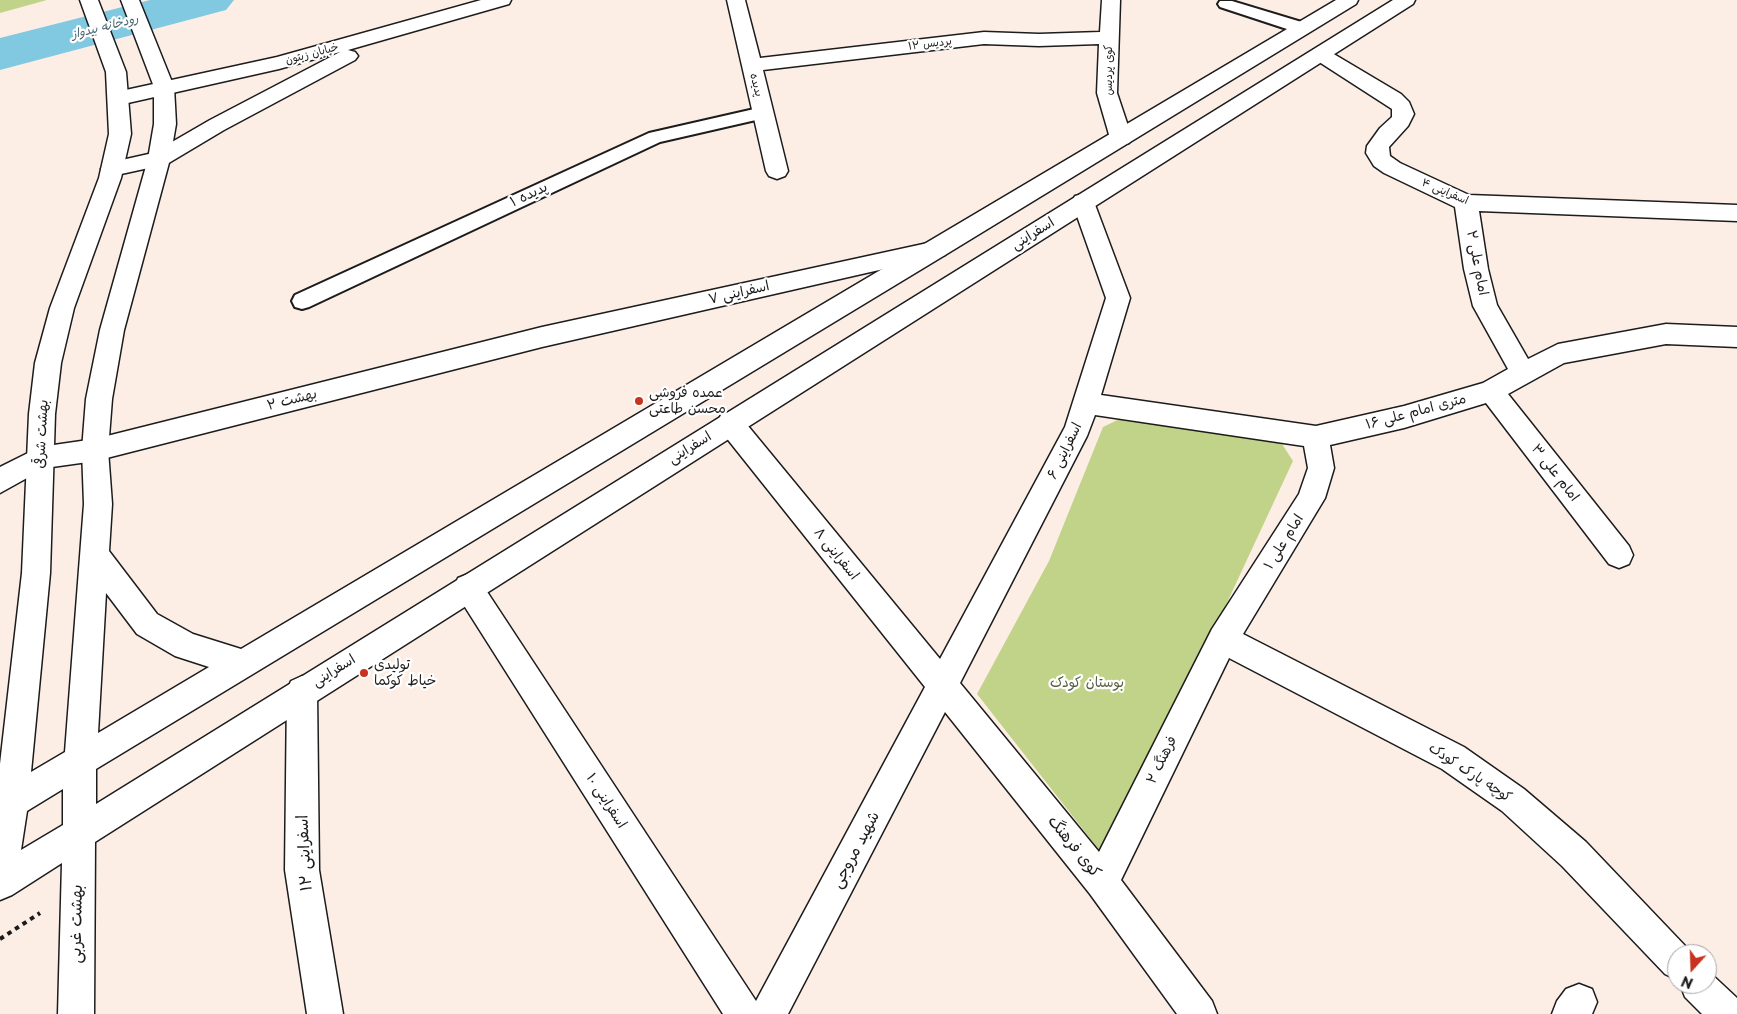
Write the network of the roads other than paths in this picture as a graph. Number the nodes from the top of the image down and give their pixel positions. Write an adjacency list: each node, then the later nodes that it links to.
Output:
1 (89, 0): 15 (street, بهشت شرقی)
2 (130, 0): 14 (street)
3 (502, 0): 10 (street, خیابان زیتون)
4 (736, 0): 13 (street, پدیده)
5 (1110, 0): 11 (street, کوی پردیس)
6 (1349, 0): 9 (street)
7 (1406, 0): 12 (street, اسفراینی)
8 (1226, 4): 9 (lane)
9 (1302, 28): 17 (street)
10 (400, 30): 14 (street, خیابان زیتون); 18 (street)
11 (1109, 38): 13 (street, پردیس ۱۲); 17 (street, کوی پردیس)
12 (1320, 54): 21 (street, اسفراینی); 22 (street, اسفراینی ۴)
13 (751, 65): 16 (street, پدیده)
14 (164, 87): 15 (street, خیابان زیتون); 18 (street)
15 (119, 98): 19 (street, بهشت شرقی)
16 (763, 113): 20 (street, پدیده); 25 (lane, پدیده ۱)
17 (1121, 138): 24 (street)
18 (160, 159): 19 (street); 33 (street)
19 (112, 169): 34 (street, بهشت شرقی)
20 (777, 171)
21 (1083, 202): 30 (street, اسفراینی ۶); 31 (street, اسفراینی)
22 (1466, 203): 23 (street, اسفراینی ۴); 28 (street, امام علی ۲)
23 (1737, 213)
24 (937, 249): 26 (street, اسفراینی ۷); 40 (street)
25 (302, 301)
26 (542, 337): 33 (street, بهشت ۲)
27 (1737, 337): 28 (street, ۱۶ متری امام علی)
28 (1523, 374): 29 (street, ۱۶ متری امام علی)
29 (1491, 391): 32 (street, ۱۶ متری امام علی); 37 (street, امام علی ۳)
30 (1086, 403): 32 (street, ۱۶ متری امام علی); 41 (street, اسفراینی ۶)
31 (730, 423): 38 (street, اسفراینی); 41 (street, اسفراینی ۸)
32 (1316, 437): 39 (street, امام علی ۱)
33 (95, 450): 34 (street, بهشت ۲); 36 (street)
34 (40, 458): 35 (street); 44 (street, بهشت شرقی)
35 (0, 481)
36 (95, 555): 40 (street); 43 (street)
37 (1619, 555)
38 (468, 587): 42 (street, اسفراینی); 52 (street, اسفراینی ۱۰)
39 (1223, 639): 46 (street, فرهنگ ۲); 48 (street, کوچه پارک کودک)
40 (244, 664): 43 (street)
41 (943, 685): 46 (street, کوی فرهنگ); 53 (street, شهید مروجی)
42 (302, 691): 45 (street, اسفراینی); 51 (street, اسفراینی ۱۲)
43 (80, 762): 44 (street); 45 (street)
44 (6, 805): 47 (street, بهشت شرقی)
45 (79, 834): 47 (street, اسفراینی); 50 (street, بهشت غربی)
46 (1102, 882): 54 (street, کوی فرهنگ)
47 (0, 883)
48 (1667, 952)
49 (1708, 994): 55 (street)
50 (76, 1014)
51 (325, 1014)
52 (744, 1014)
53 (769, 1014)
54 (1199, 1014)
55 (1727, 1014)

